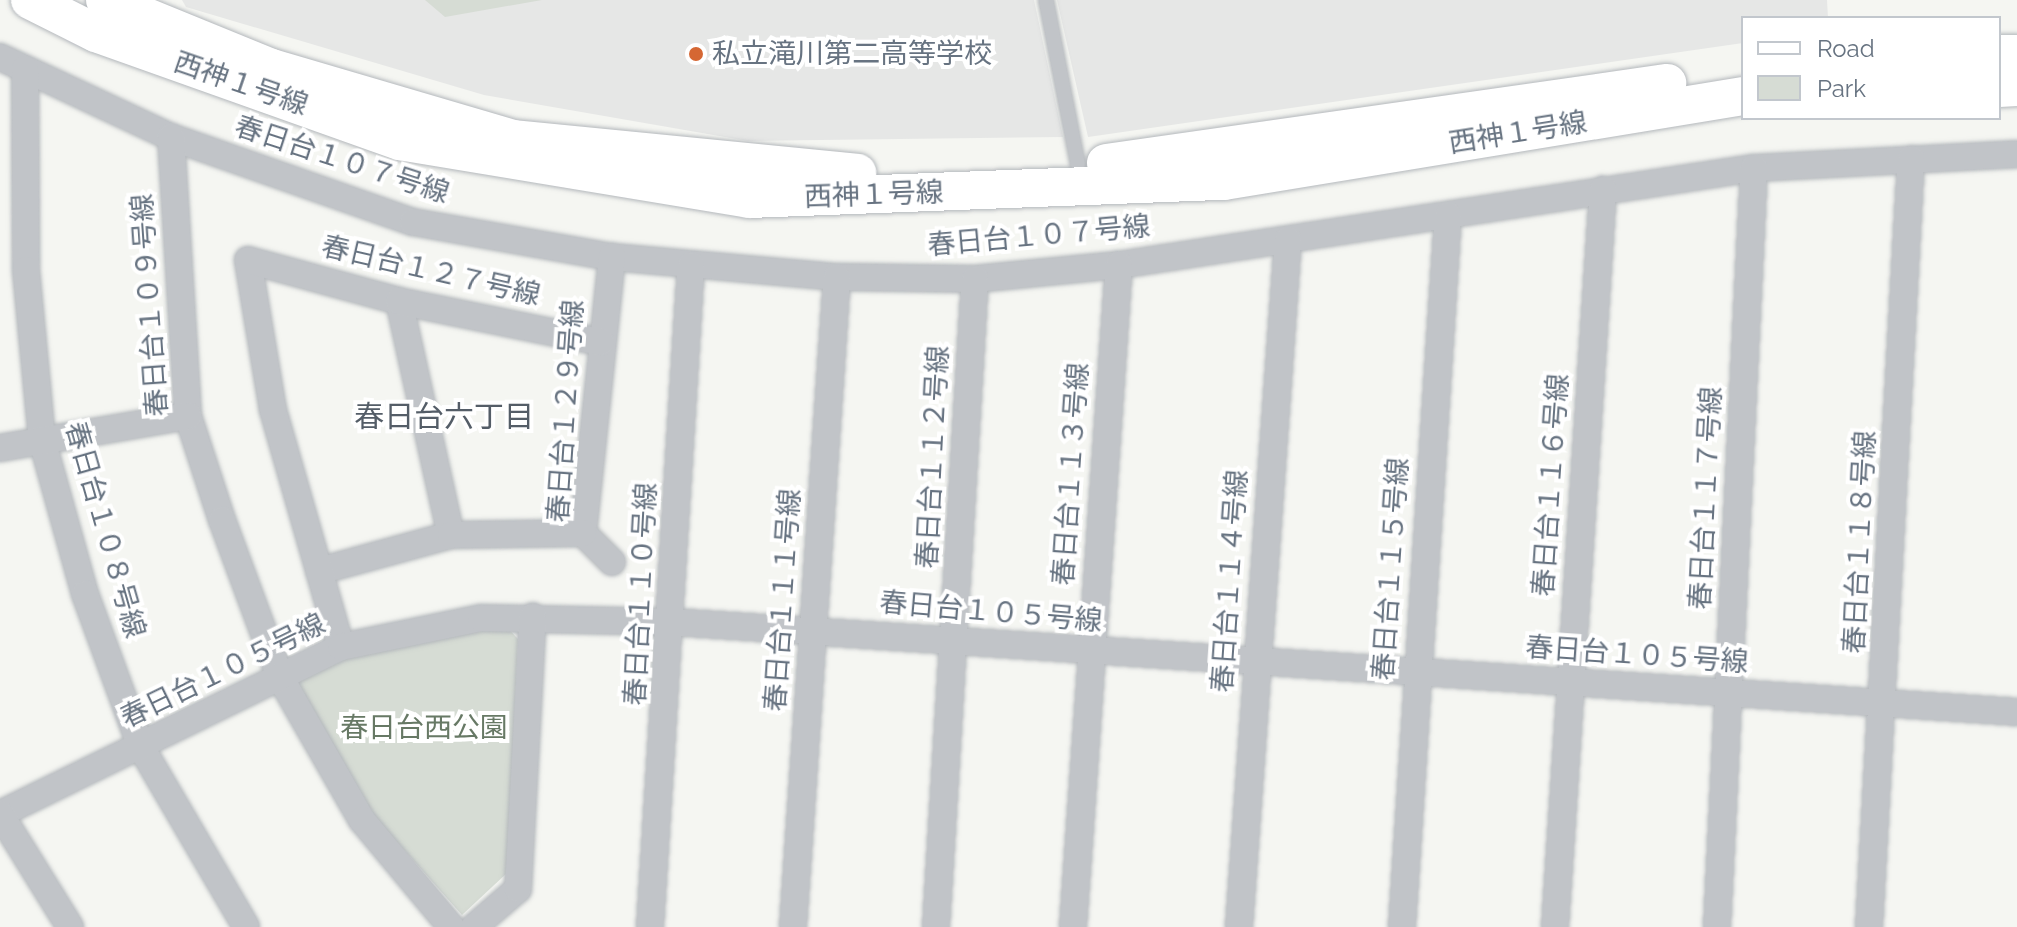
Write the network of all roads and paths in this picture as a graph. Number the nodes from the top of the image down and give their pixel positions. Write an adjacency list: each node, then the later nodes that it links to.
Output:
1 (30, 0): 7 (street, 西神１号線)
2 (105, 0): 11 (street, 西神１号線)
3 (1046, 0): 11 (lane)
4 (0, 57): 5 (street, 春日台１０７号線)
5 (25, 69): 8 (street, 春日台１０７号線); 24 (street, 春日台１０８号線)
6 (1741, 73): 11 (street, 西神１号線)
7 (1741, 96)
8 (171, 137): 16 (street, 春日台１０７号線); 23 (street, 春日台１０９号線)
9 (2017, 154): 10 (street, 春日台１０７号線)
10 (1911, 159): 12 (street, 春日台１０７号線); 41 (street, 春日台１１８号線)
11 (1078, 164)
12 (1754, 168): 13 (street, 春日台１０７号線); 40 (street, 春日台１１７号線)
13 (1603, 190): 14 (street, 春日台１０７号線); 39 (street, 春日台１１６号線)
14 (1448, 215): 15 (street, 春日台１０７号線); 37 (street, 春日台１１５号線)
15 (1288, 240): 18 (street, 春日台１０７号線); 36 (street, 春日台１１４号線)
16 (612, 257): 17 (street, 春日台１０７号線); 22 (street, 春日台１２９号線)
17 (691, 265): 19 (street, 春日台１０７号線); 31 (street, 春日台１１０号線)
18 (1119, 265): 20 (street, 春日台１０７号線); 35 (street, 春日台１１３号線)
19 (837, 277): 20 (street, 春日台１０７号線); 32 (street, 春日台１１１号線)
20 (975, 279): 33 (street, 春日台１１２号線)
21 (399, 301): 22 (street, 春日台１２７号線); 27 (street); 29 (street, 春日台１２７号線)
22 (601, 342): 26 (street, 春日台１２９号線)
23 (188, 416): 24 (street); 38 (street, 春日台１０９号線)
24 (42, 440): 25 (street); 43 (street, 春日台１０８号線)
25 (0, 448)
26 (583, 533): 27 (street); 28 (street, 春日台１２９号線)
27 (451, 535): 29 (street)
28 (612, 562)
29 (319, 571): 34 (street)
30 (533, 616): 31 (street, 春日台１０５号線); 34 (street, 春日台１０５号線); 48 (street)
31 (673, 622): 32 (street, 春日台１０５号線); 49 (street, 春日台１１０号線)
32 (813, 631): 33 (street, 春日台１０５号線); 50 (street, 春日台１１１号線)
33 (955, 640): 35 (street, 春日台１０５号線); 51 (street, 春日台１１２号線)
34 (341, 647): 38 (street, 春日台１０５号線)
35 (1089, 653): 36 (street, 春日台１０５号線); 52 (street, 春日台１１３号線)
36 (1255, 663): 37 (street, 春日台１０５号線); 53 (street, 春日台１１４号線)
37 (1416, 671): 39 (street, 春日台１０５号線); 54 (street, 春日台１１５号線)
38 (280, 677): 43 (street, 春日台１０５号線); 47 (street, 春日台１０９号線)
39 (1569, 682): 40 (street, 春日台１０５号線); 55 (street, 春日台１１６号線)
40 (1728, 693): 41 (street, 春日台１０５号線); 56 (street, 春日台１１７号線)
41 (1884, 709): 42 (street, 春日台１０５号線); 57 (street, 春日台１１８号線)
42 (2017, 712)
43 (141, 747): 44 (street, 春日台１０５号線); 46 (street, 春日台１０８号線)
44 (0, 814): 45 (street)
45 (70, 927)
46 (246, 927)
47 (451, 927)
48 (474, 927)
49 (650, 927)
50 (793, 927)
51 (936, 927)
52 (1073, 927)
53 (1239, 927)
54 (1402, 927)
55 (1555, 927)
56 (1717, 927)
57 (1869, 927)

